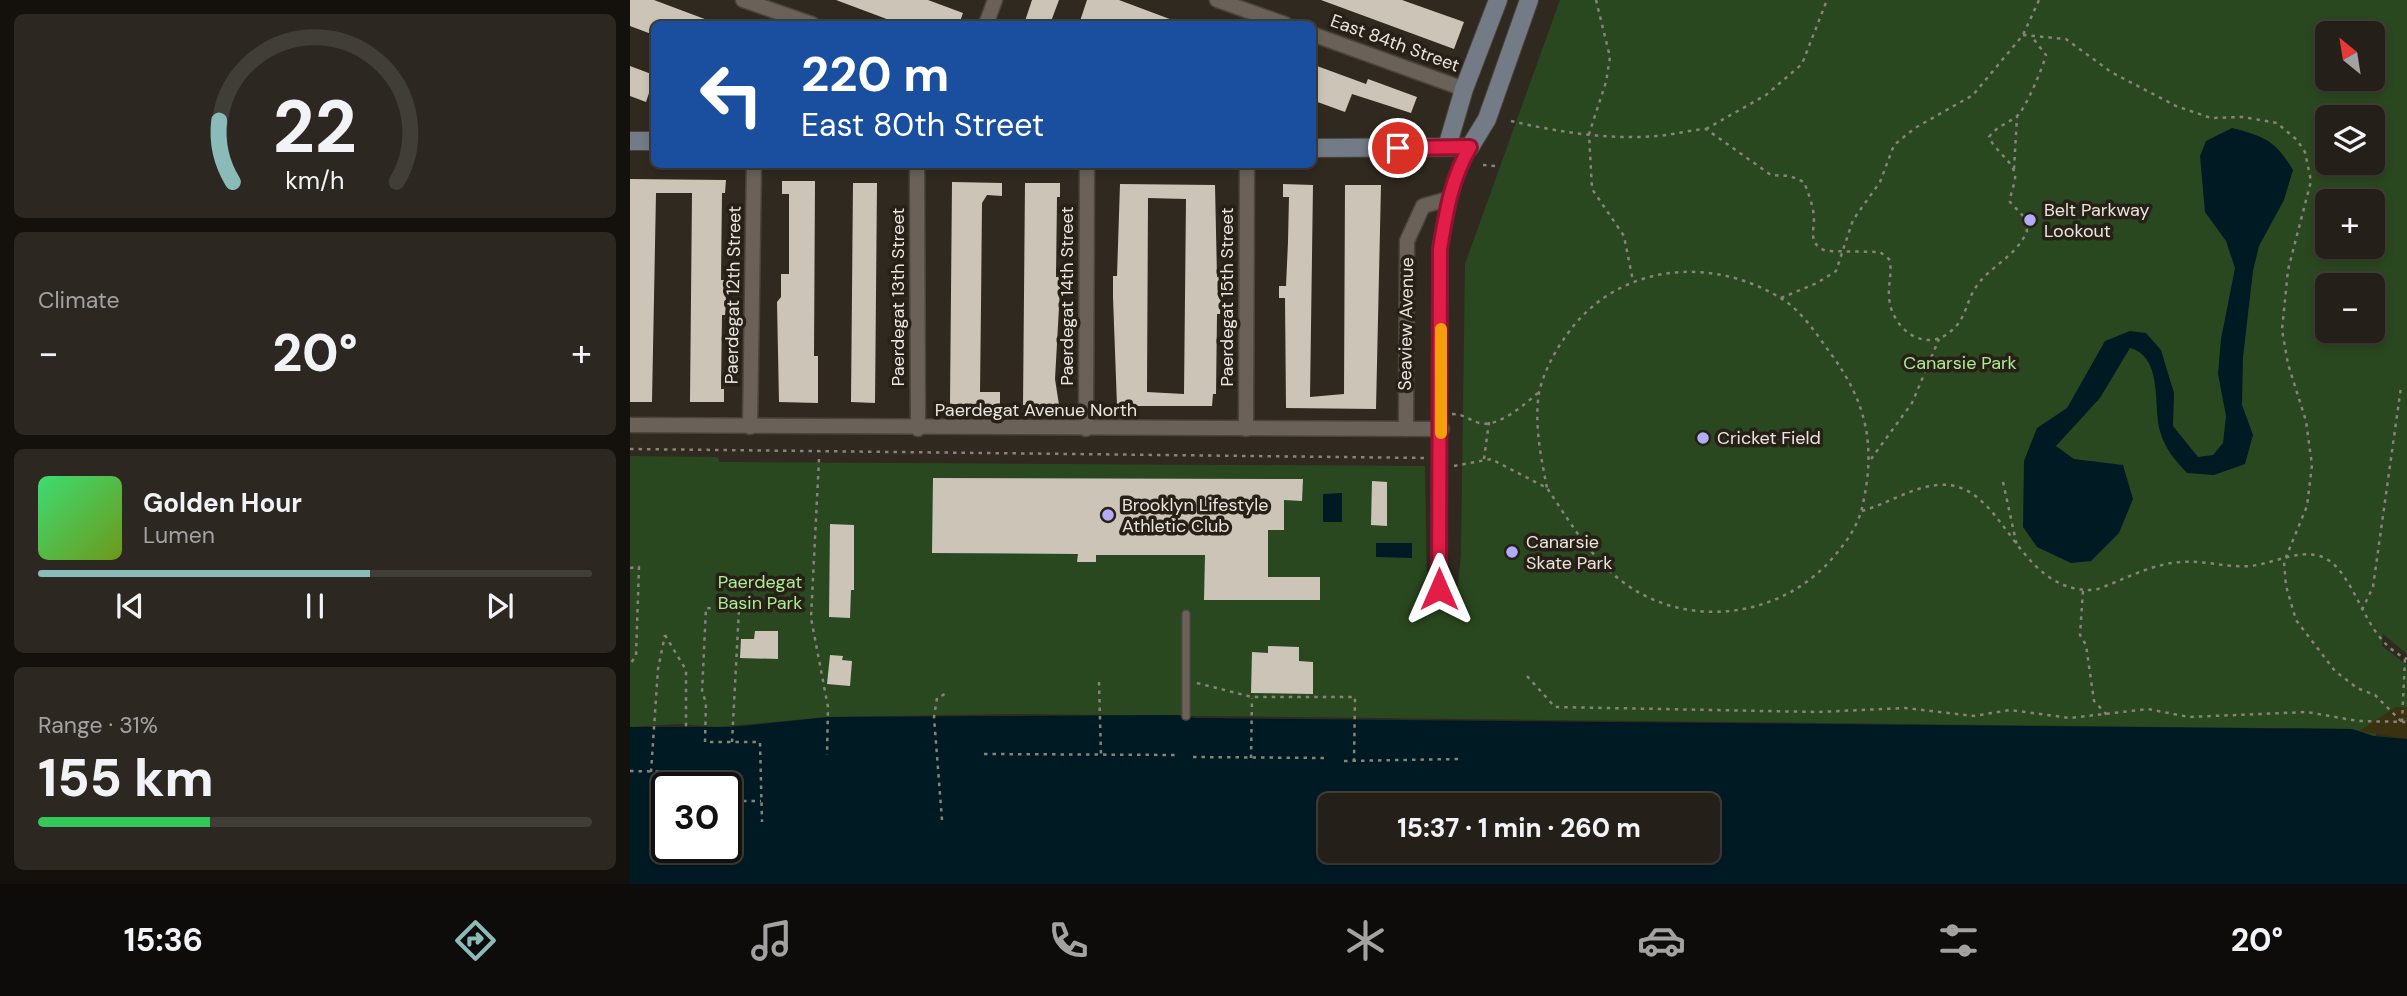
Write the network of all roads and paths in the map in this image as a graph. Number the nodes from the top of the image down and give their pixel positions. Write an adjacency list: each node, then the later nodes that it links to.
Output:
1 (743, 0): 9 (street)
2 (995, 0): 10 (street)
3 (1217, 0): 11 (street)
4 (1498, 0): 15 (street)
5 (1529, 0): 22 (street, Seaview Avenue)
6 (1595, 0): 19 (path)
7 (1827, 0): 18 (path)
8 (2039, 0): 13 (path)
9 (803, 21)
10 (987, 21)
11 (1276, 21)
12 (1316, 35): 15 (street, East 84th Street)
13 (2023, 35): 14 (path); 33 (path)
14 (2032, 37): 16 (path); 57 (path)
15 (1464, 89): 24 (street)
16 (2017, 116): 31 (path); 31 (path)
17 (1511, 121): 19 (path)
18 (1706, 129): 19 (path); 33 (path)
19 (1588, 134): 34 (path)
20 (630, 141): 21 (street)
21 (651, 141)
22 (1470, 147): 24 (street); 32 (street, Seaview Avenue)
23 (1316, 148): 24 (street)
24 (1447, 148)
25 (1483, 165): 26 (path)
26 (1496, 166)
27 (754, 168): 42 (street, Paerdegat 12th Street)
28 (917, 168): 43 (street, Paerdegat 13th Street)
29 (1087, 168): 44 (street, Paerdegat 14th Street)
30 (1247, 168): 45 (street, Paerdegat 15th Street)
31 (2014, 169): 36 (path)
32 (1448, 199): 46 (street, Seaview Avenue); 47 (street, Seaview Avenue)
33 (1842, 251): 35 (path); 36 (path)
34 (1633, 281): 35 (path); 38 (path)
35 (1782, 298): 51 (path)
36 (1938, 339): 51 (path)
37 (2401, 387): 61 (path)
38 (1539, 392): 40 (path); 54 (path)
39 (1448, 414): 40 (path)
40 (1489, 422): 50 (path)
41 (630, 425): 42 (street, Paerdegat Avenue North)
42 (750, 427): 43 (street, Paerdegat Avenue North)
43 (918, 429): 44 (street, Paerdegat Avenue North)
44 (1086, 429): 45 (street, Paerdegat Avenue North)
45 (1246, 429): 46 (street, Paerdegat Avenue North)
46 (1406, 429): 47 (street, Paerdegat Avenue North)
47 (1442, 429): 52 (street, Seaview Avenue)
48 (630, 449): 52 (path)
49 (819, 459): 76 (path)
50 (1484, 459): 52 (path); 54 (path)
51 (1871, 459): 55 (path)
52 (1440, 462): 59 (street, Seaview Avenue)
53 (2003, 482): 56 (path)
54 (1547, 488): 55 (path)
55 (1862, 511): 56 (path)
56 (2018, 549): 60 (path)
57 (2287, 556): 60 (path); 61 (path); 72 (path)
58 (630, 568): 64 (path)
59 (1439, 589)
60 (2083, 591): 70 (path)
61 (2362, 611): 63 (path)
62 (1186, 614): 66 (lane)
63 (2406, 658): 72 (path)
64 (630, 664)
65 (1527, 676): 70 (path)
66 (1186, 680): 69 (path); 71 (lane)
67 (1099, 682): 77 (path)
68 (949, 692): 89 (path)
69 (1252, 697): 80 (path); 84 (path)
70 (2107, 715): 72 (path)
71 (1186, 716)
72 (2405, 722)
73 (686, 727): 86 (path)
74 (732, 742): 74 (path); 88 (path)
75 (984, 754): 77 (path)
76 (827, 755)
77 (1101, 755): 78 (path)
78 (1180, 755)
79 (1193, 757): 80 (path)
80 (1251, 758): 81 (path)
81 (1327, 758)
82 (1459, 758): 84 (path)
83 (1345, 761): 84 (path)
84 (1354, 761)
85 (630, 771): 86 (path)
86 (651, 772)
87 (742, 801): 88 (path)
88 (761, 801): 90 (path)
89 (942, 820)
90 (762, 822)

